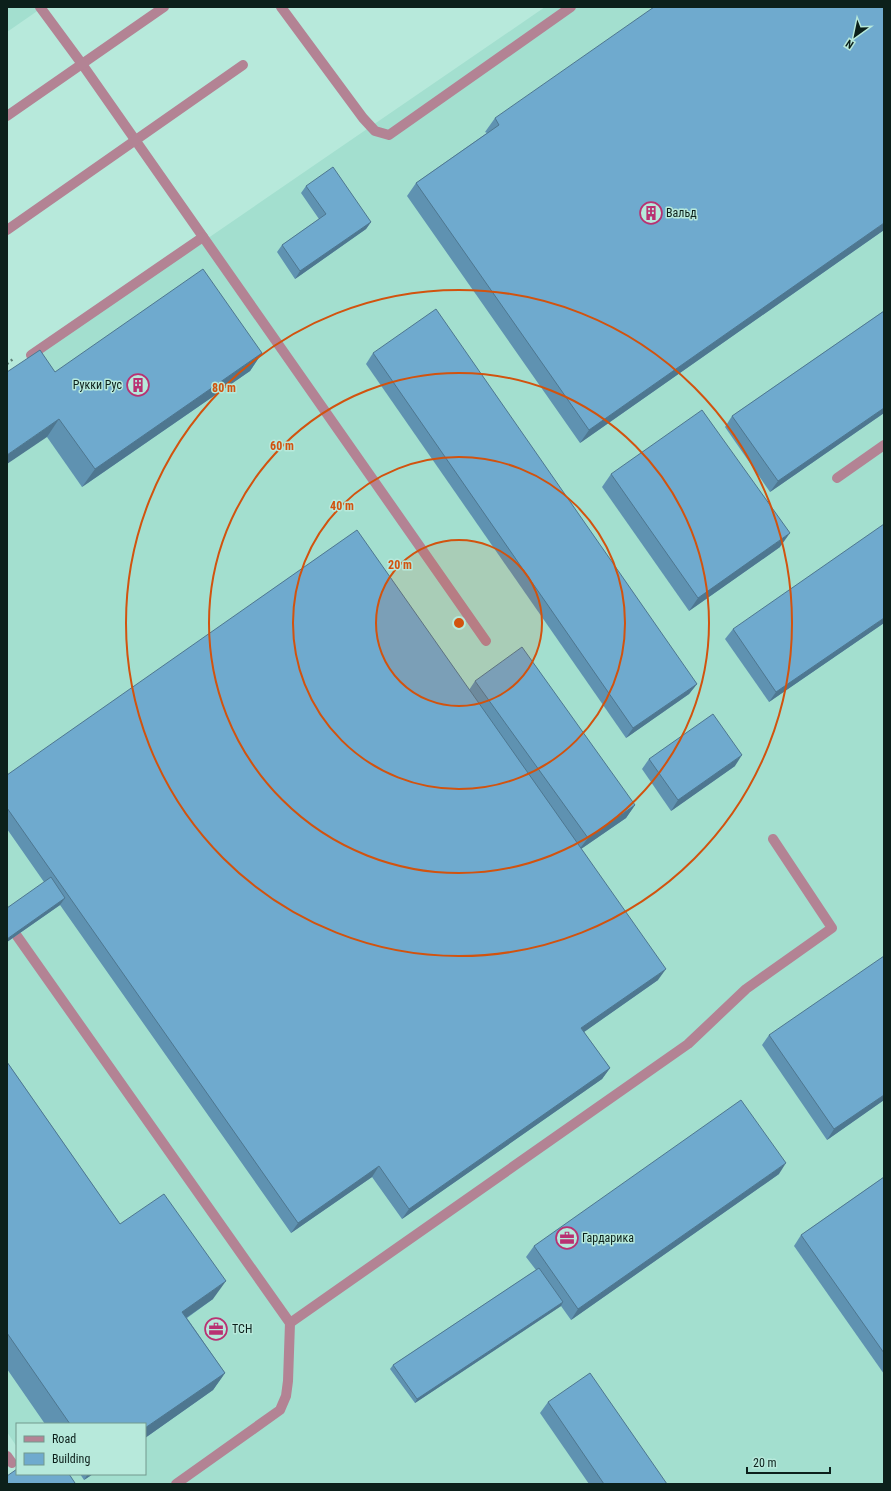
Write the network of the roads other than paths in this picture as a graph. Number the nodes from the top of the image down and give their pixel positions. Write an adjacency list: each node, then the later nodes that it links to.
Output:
1 (40, 7): 5 (street)
2 (164, 7): 5 (street)
3 (281, 7): 4 (street)
4 (571, 7)
5 (82, 64): 7 (street); 8 (street)
6 (243, 65): 8 (street)
7 (7, 116)
8 (135, 141): 9 (street); 10 (street)
9 (7, 230)
10 (203, 236): 11 (street); 14 (street)
11 (31, 355)
12 (884, 445): 13 (street)
13 (837, 478)
14 (486, 641)
15 (773, 839): 17 (street)
16 (17, 936): 17 (street)
17 (290, 1323): 18 (street)
18 (176, 1484)

